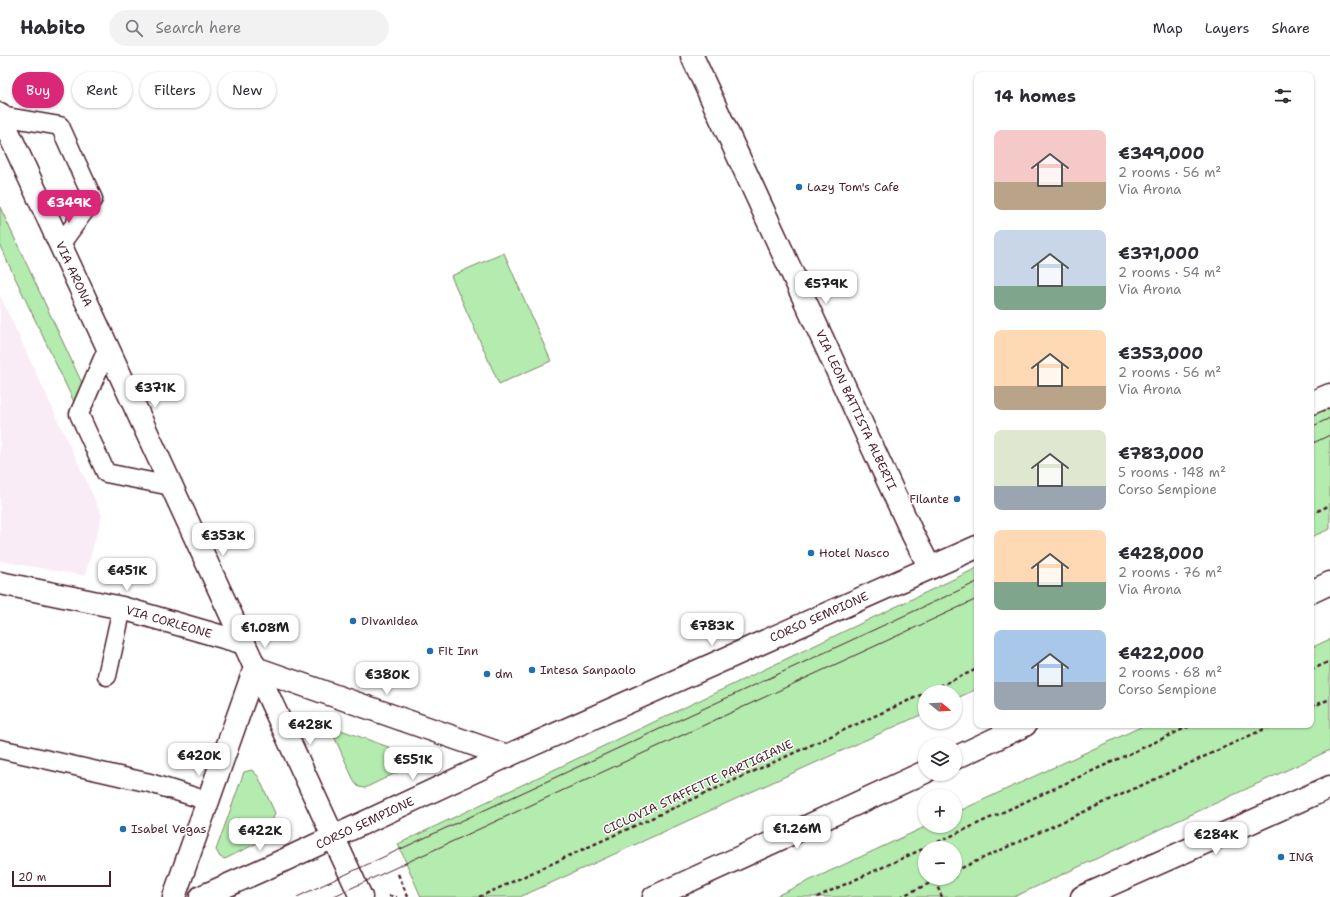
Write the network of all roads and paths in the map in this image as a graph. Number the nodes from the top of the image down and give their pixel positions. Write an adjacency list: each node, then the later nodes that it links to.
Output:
1 (692, 56): 11 (street, VIA LEON BATTISTA ALBERTI)
2 (0, 115): 3 (street, VIA ARONA); 3 (lane)
3 (60, 245): 4 (street, VIA ARONA)
4 (108, 348): 7 (street, VIA ARONA); 7 (lane)
5 (1330, 394): 6 (street)
6 (1314, 402)
7 (171, 486): 16 (street, VIA ARONA)
8 (1330, 506): 9 (path)
9 (1314, 513)
10 (974, 548): 11 (street, CORSO SEMPIONE)
11 (930, 568): 31 (street, CORSO SEMPIONE)
12 (0, 583): 15 (street, VIA CORLEONE)
13 (1330, 583): 14 (street)
14 (1314, 591)
15 (122, 608): 16 (street, VIA CORLEONE); 21 (lane)
16 (244, 643): 18 (street, VIA ARONA)
17 (1330, 661): 19 (path)
18 (255, 668): 31 (street); 34 (street); 35 (street, VIA ARONA)
19 (1314, 669)
20 (974, 671): 22 (path, CICLOVIA STAFFETTE PARTIGIANE)
21 (107, 676)
22 (943, 685)
23 (918, 697): 46 (path, CICLOVIA STAFFETTE PARTIGIANE)
24 (1330, 699): 25 (path)
25 (1314, 707)
26 (1019, 728): 30 (street)
27 (1185, 728): 36 (path)
28 (1267, 728): 38 (path)
29 (0, 749): 34 (lane)
30 (962, 755)
31 (507, 756): 35 (street, CORSO SEMPIONE)
32 (918, 775): 47 (street)
33 (1330, 787): 51 (street)
34 (208, 801): 42 (street)
35 (333, 838): 43 (street, CORSO SEMPIONE); 44 (street, VIA ARONA)
36 (940, 841)
37 (918, 851): 48 (path)
38 (962, 869)
39 (398, 874): 45 (path)
40 (926, 885): 49 (path)
41 (937, 885): 50 (path)
42 (174, 897)
43 (201, 897)
44 (361, 897)
45 (408, 897)
46 (479, 897)
47 (654, 897)
48 (817, 897)
49 (900, 897)
50 (942, 897)
51 (1082, 897)

